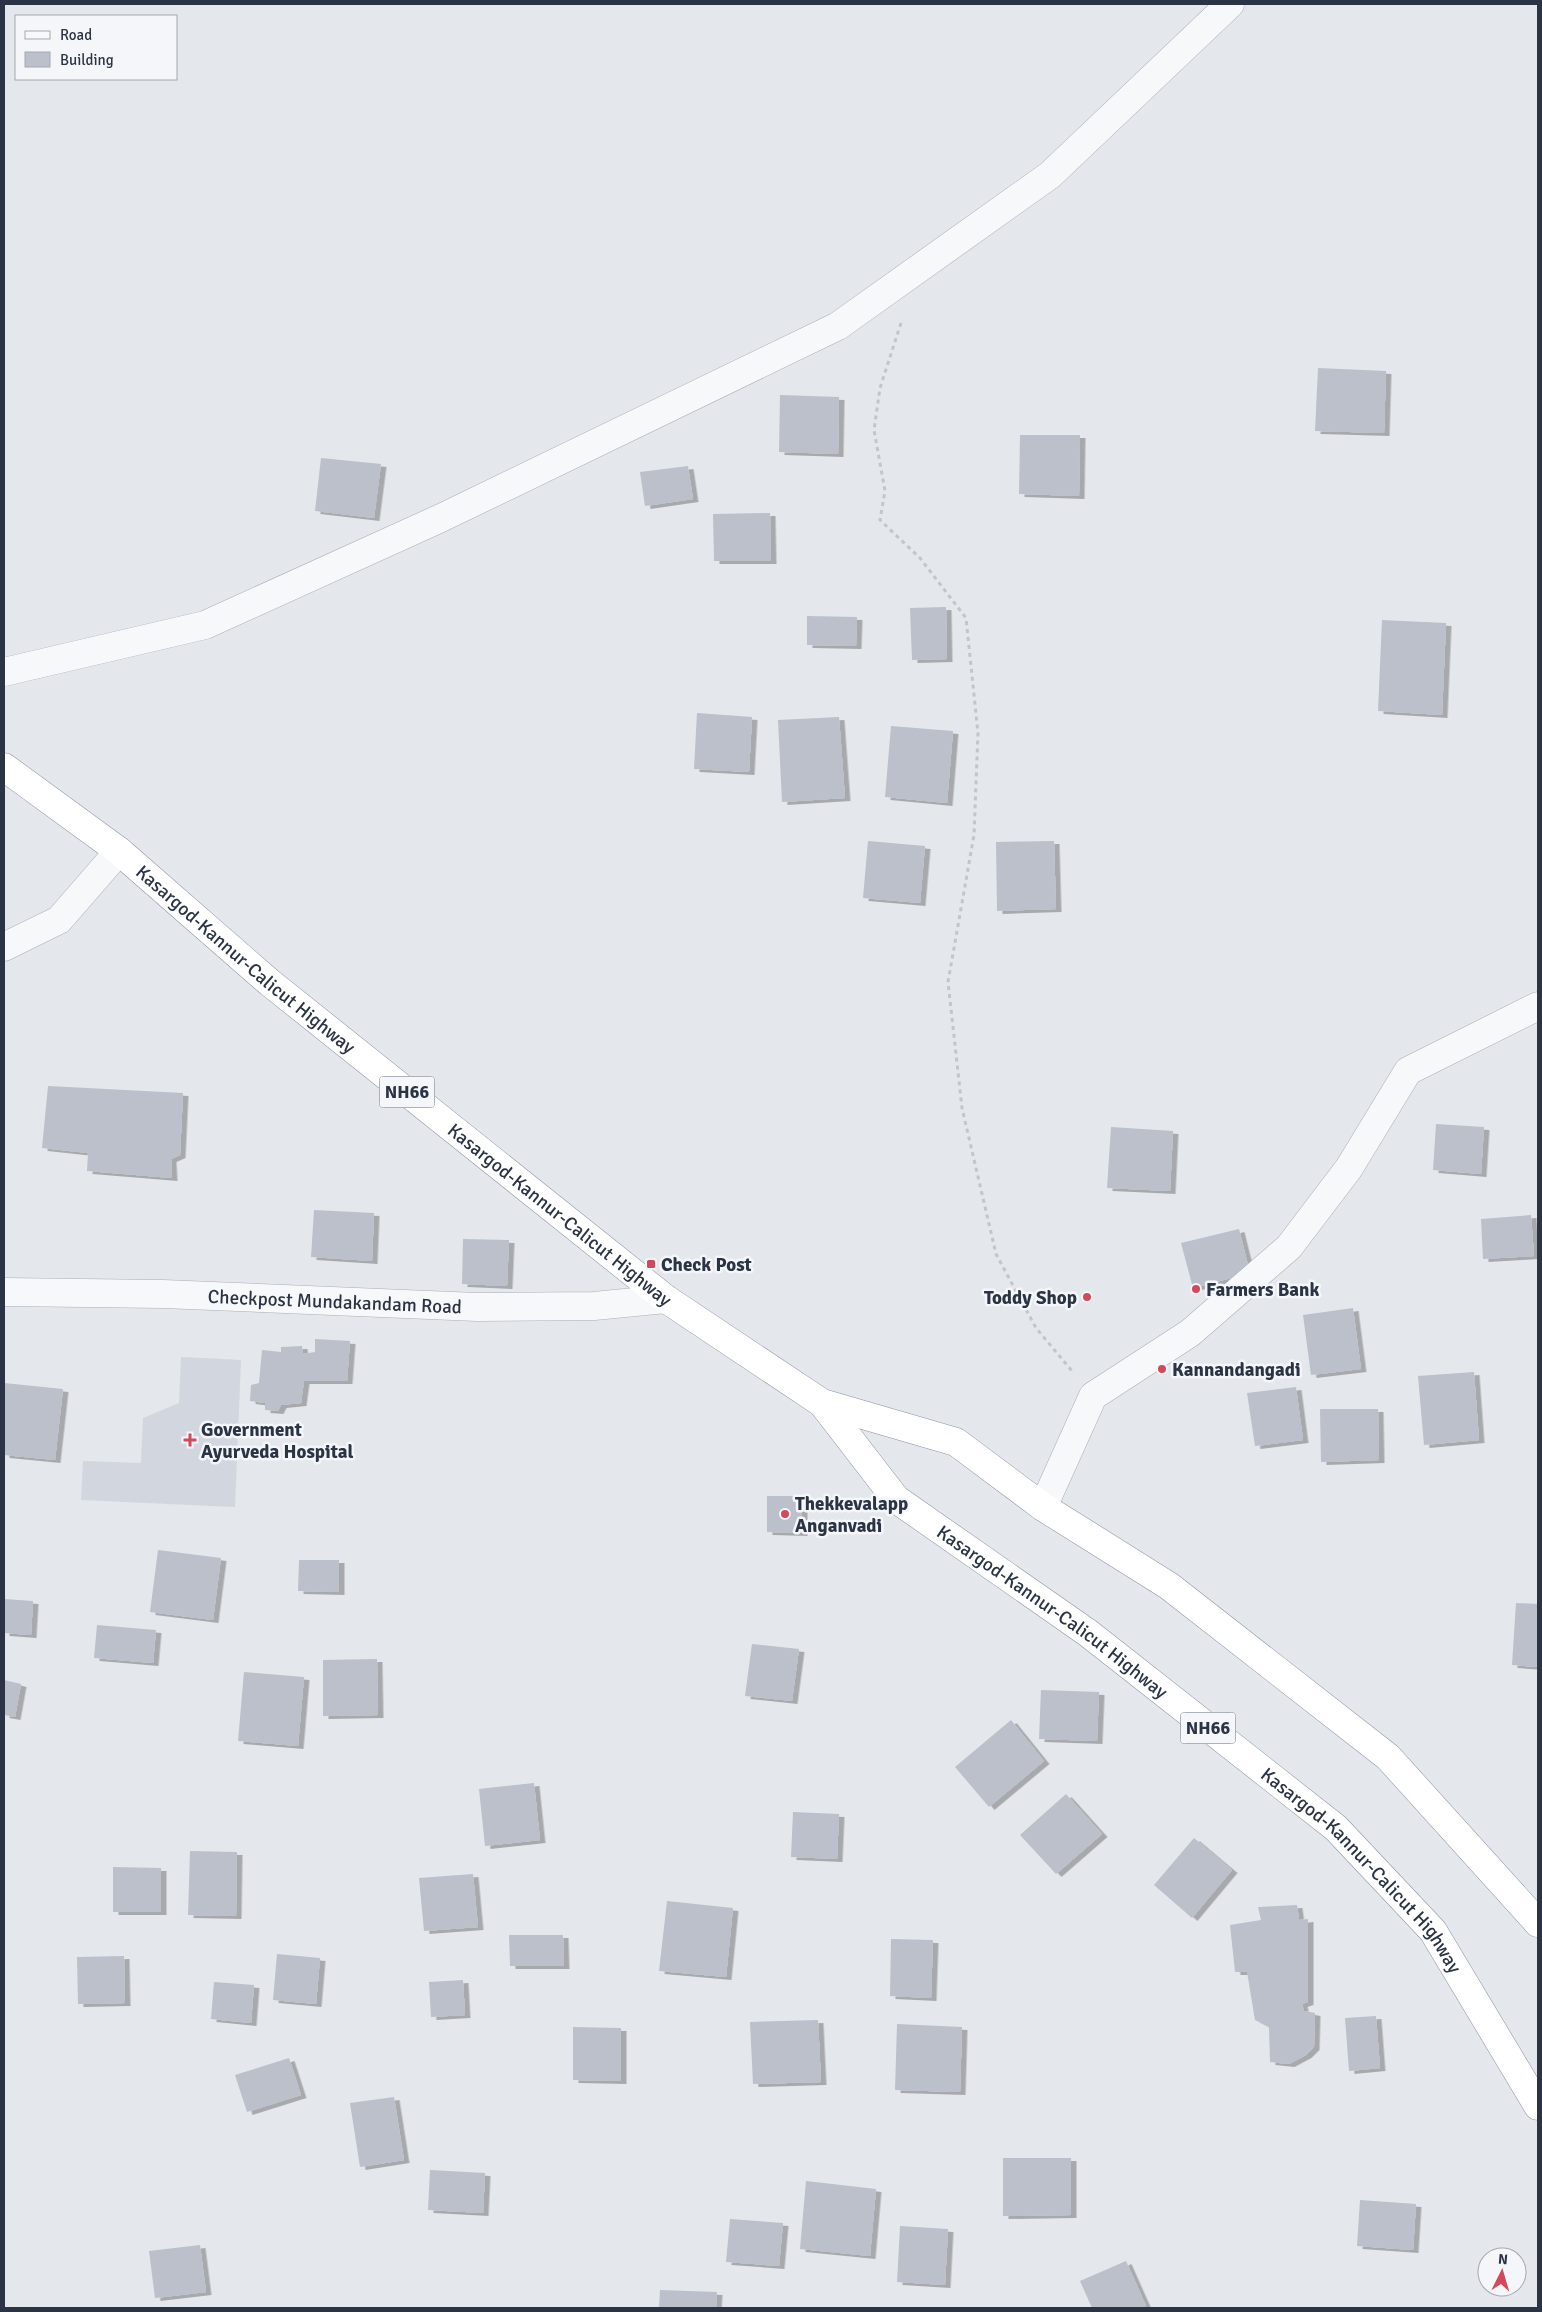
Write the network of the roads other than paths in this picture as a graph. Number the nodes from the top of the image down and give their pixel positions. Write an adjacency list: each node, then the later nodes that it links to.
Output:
1 (1230, 4): 2 (street)
2 (4, 672)
3 (4, 767): 4 (highway, Kasargod-Kannur-Calicut Highway / NH66)
4 (119, 851): 5 (street); 8 (highway, Kasargod-Kannur-Calicut Highway / NH66)
5 (4, 947)
6 (1538, 1006): 10 (street)
7 (4, 1292): 8 (street, Checkpost Mundakandam Road)
8 (666, 1299): 9 (highway, Kasargod-Kannur-Calicut Highway / NH66)
9 (822, 1403): 10 (highway, Kasargod-Kannur-Calicut Highway / NH66); 12 (highway, Kasargod-Kannur-Calicut Highway / NH66)
10 (1043, 1507): 11 (highway, Kasargod-Kannur-Calicut Highway / NH66)
11 (1538, 1922)
12 (1538, 2106)

